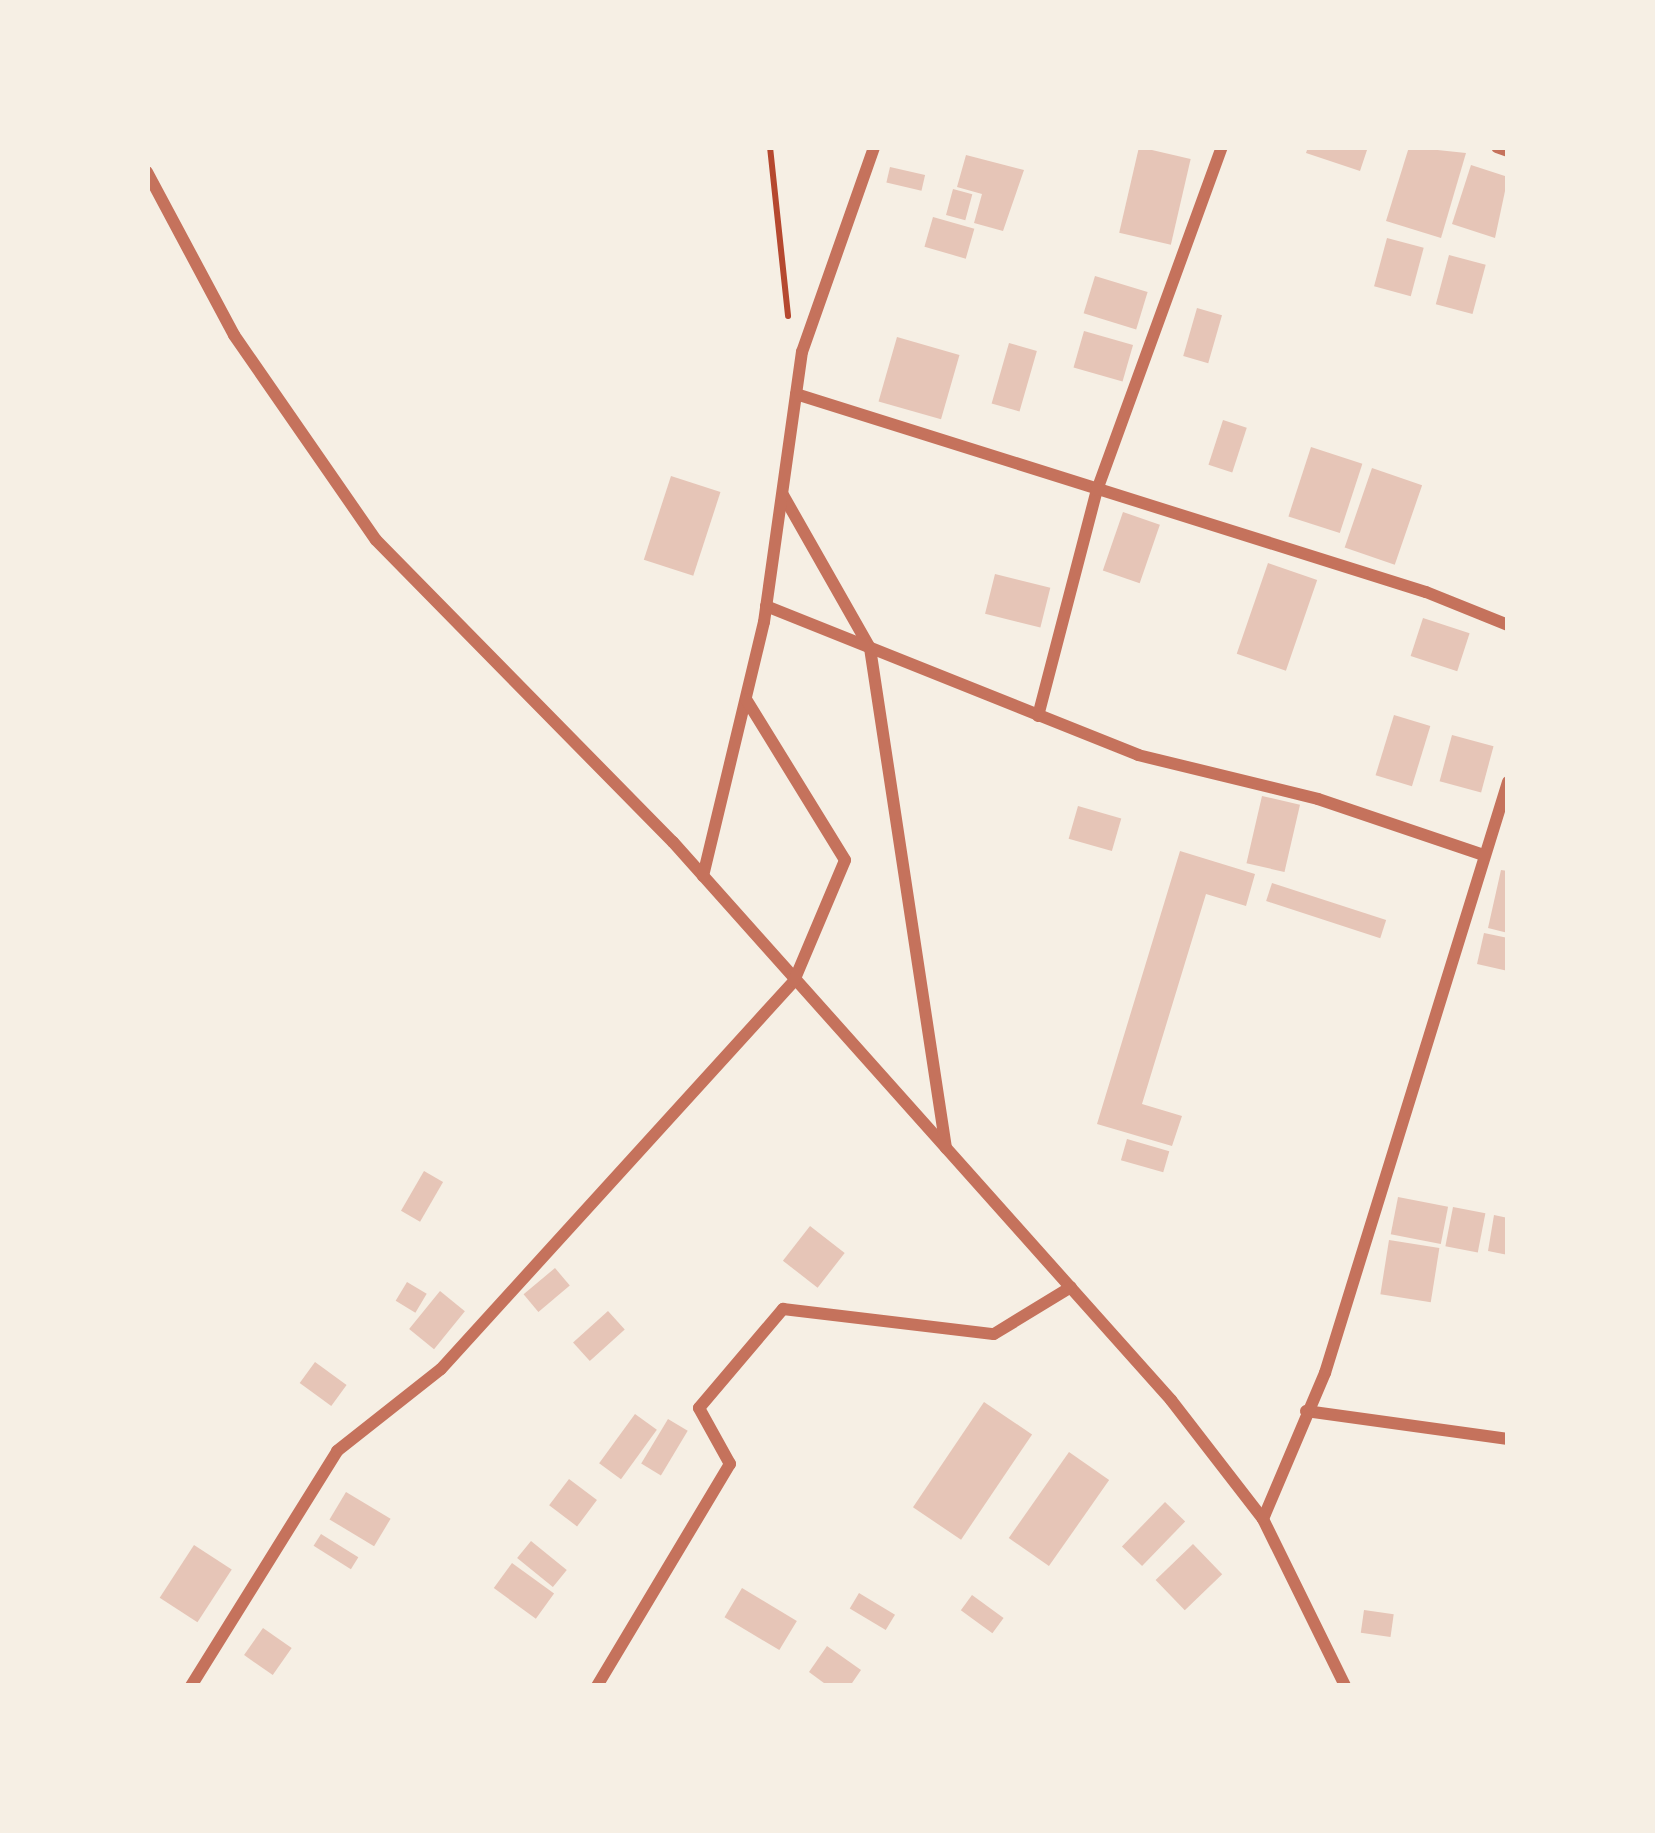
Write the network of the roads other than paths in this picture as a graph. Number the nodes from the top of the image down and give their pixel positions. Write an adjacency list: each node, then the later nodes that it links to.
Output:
1 (874, 147): 6 (street)
2 (1222, 147): 7 (street)
3 (1497, 147): 4 (street)
4 (1508, 151)
5 (147, 172): 16 (street)
6 (796, 394): 7 (street); 8 (street)
7 (1097, 490): 10 (street); 13 (street)
8 (782, 494): 9 (street); 11 (street)
9 (766, 606): 11 (street); 12 (street)
10 (1508, 625)
11 (870, 648): 13 (street); 18 (street)
12 (746, 699): 16 (street); 17 (street)
13 (1038, 716): 15 (street)
14 (1508, 782): 15 (street)
15 (1484, 855): 20 (street)
16 (703, 876): 17 (street)
17 (794, 981): 18 (street); 23 (street)
18 (946, 1149): 19 (street)
19 (1071, 1287): 22 (street); 24 (street)
20 (1306, 1411): 21 (street); 22 (street)
21 (1508, 1439)
22 (1263, 1519): 25 (street)
23 (191, 1686)
24 (597, 1686)
25 (1345, 1686)

